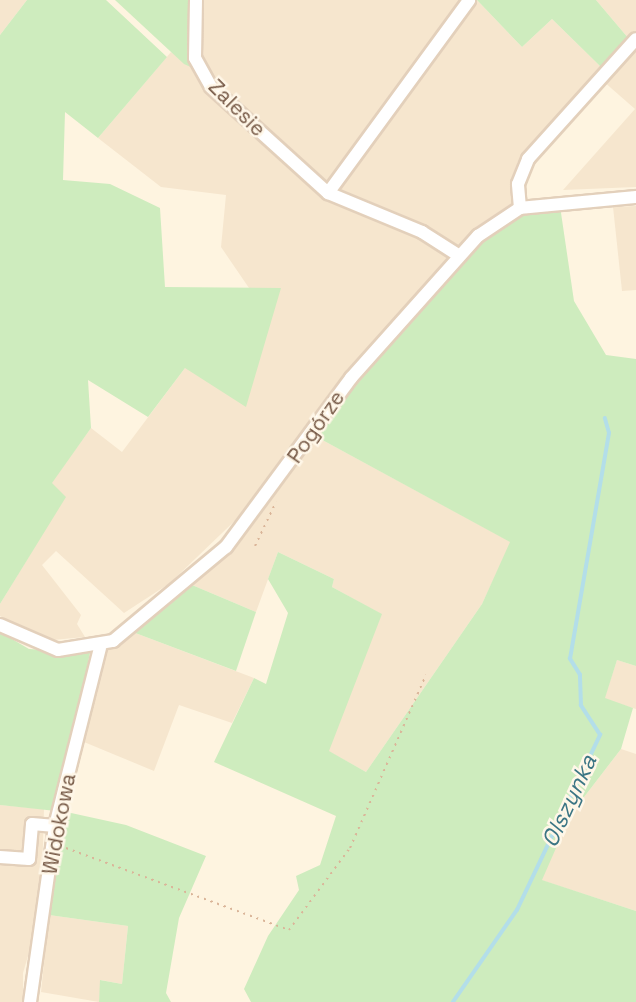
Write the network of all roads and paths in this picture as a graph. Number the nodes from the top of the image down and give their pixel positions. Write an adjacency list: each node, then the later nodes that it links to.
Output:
1 (196, 0): 4 (street, Zalesie)
2 (469, 0): 4 (street)
3 (636, 39): 6 (street)
4 (328, 193): 7 (street, Zalesie)
5 (636, 197): 6 (street)
6 (520, 208): 7 (street, Pogórze)
7 (458, 254): 11 (street, Pogórze)
8 (278, 498): 9 (path)
9 (255, 546)
10 (0, 625): 11 (street)
11 (100, 648): 13 (street, Widokowa)
12 (426, 675): 14 (path)
13 (55, 826): 14 (street, Widokowa); 15 (street)
14 (52, 843): 16 (street, Widokowa)
15 (0, 857)
16 (30, 1002)

